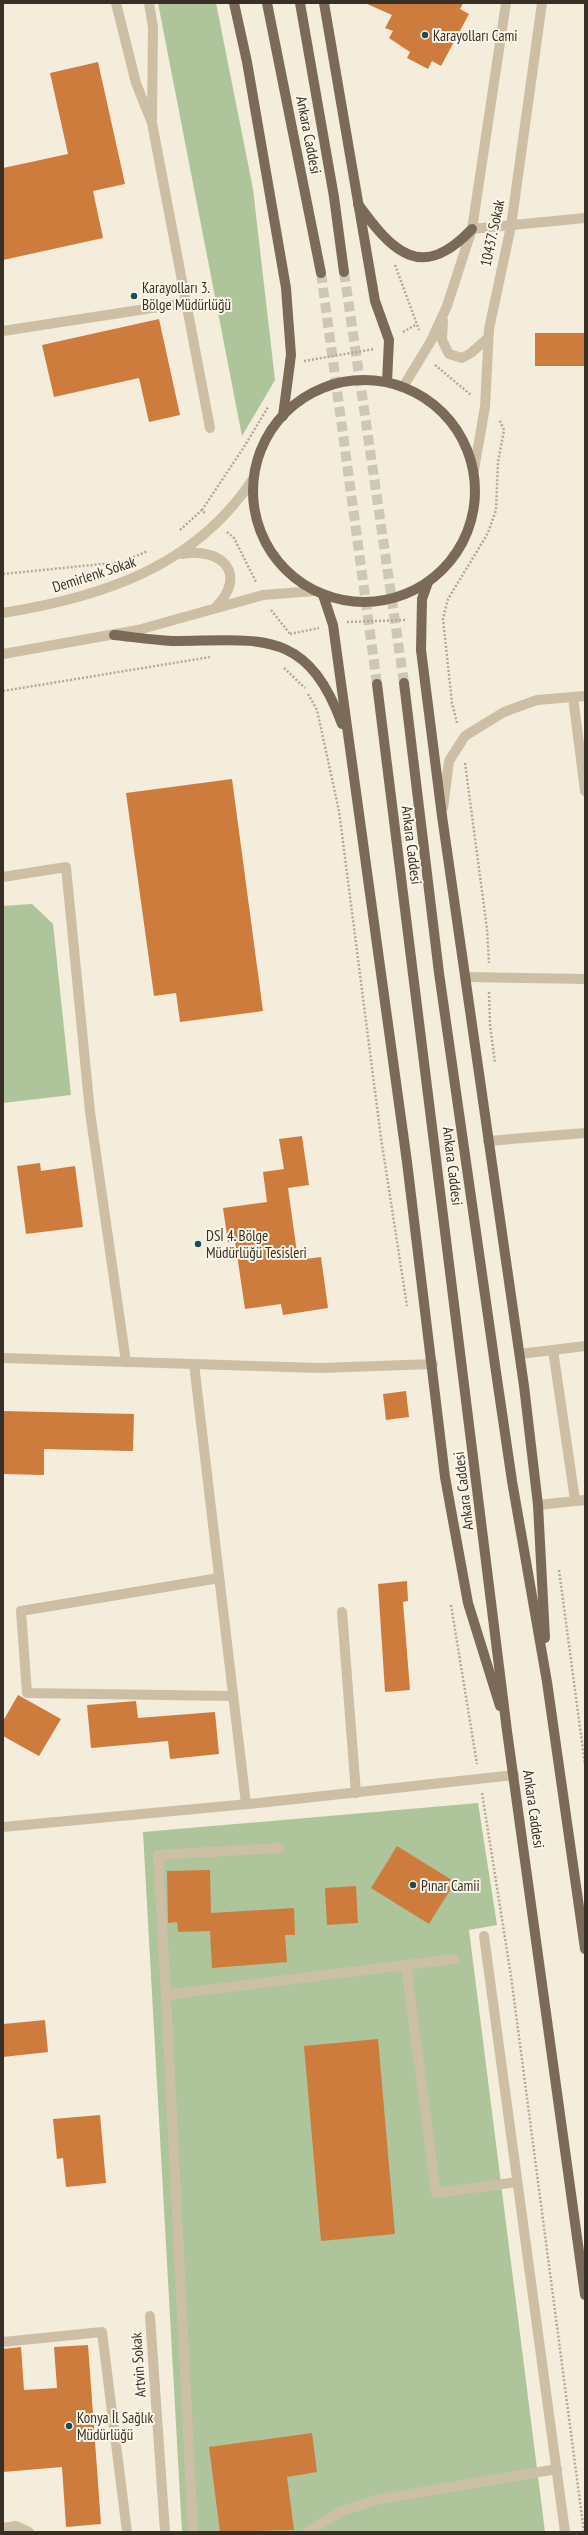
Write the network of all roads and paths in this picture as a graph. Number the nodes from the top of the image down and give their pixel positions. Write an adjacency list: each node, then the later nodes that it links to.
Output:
1 (116, 3): 9 (street)
2 (149, 3): 9 (street)
3 (234, 3): 24 (main road)
4 (267, 3): 16 (main road, Ankara Caddesi)
5 (300, 3): 15 (main road, Ankara Caddesi)
6 (324, 3): 10 (main road)
7 (506, 3): 13 (street, 10437. Sokak)
8 (542, 3): 12 (street, 10437. Sokak)
9 (152, 123): 17 (street)
10 (356, 201): 14 (main road); 22 (main road)
11 (585, 218): 12 (street)
12 (511, 226): 13 (street); 21 (street, 10437. Sokak)
13 (472, 229): 14 (main road); 18 (street, 10437. Sokak)
14 (387, 241): 19 (path)
15 (344, 272)
16 (321, 273)
17 (185, 303): 20 (street); 30 (street)
18 (443, 314): 21 (street); 23 (street, 10437. Sokak)
19 (416, 324): 22 (path); 23 (path)
20 (3, 331)
21 (488, 338): 28 (street, 10437. Sokak)
22 (389, 340): 24 (path); 25 (main road)
23 (426, 350): 26 (street, 10437. Sokak); 28 (path)
24 (290, 363): 29 (main road)
25 (387, 382): 26 (main road); 29 (main road)
26 (403, 387): 31 (main road)
27 (272, 400): 33 (path)
28 (485, 406): 31 (street, 10437. Sokak); 46 (path)
29 (283, 416): 32 (main road)
30 (210, 428)
31 (474, 470): 39 (main road)
32 (254, 479): 34 (street, Demirlenk Sokak); 40 (main road)
33 (202, 510): 34 (path); 35 (path)
34 (217, 524): 37 (street, Demirlenk Sokak); 41 (path)
35 (179, 532)
36 (154, 548): 38 (path)
37 (177, 555): 43 (street); 44 (street, Demirlenk Sokak)
38 (3, 574)
39 (428, 582): 40 (main road); 47 (main road)
40 (319, 593): 41 (street); 48 (main road)
41 (263, 595): 43 (street); 49 (path)
42 (3, 607): 44 (street)
43 (216, 607): 50 (street)
44 (32, 608): 45 (street, Demirlenk Sokak)
45 (3, 613)
46 (443, 619): 47 (path); 60 (path)
47 (422, 620): 48 (path); 62 (main road)
48 (332, 625): 49 (path); 59 (main road)
49 (290, 634): 51 (path)
50 (114, 635): 51 (main road); 52 (street)
51 (285, 648): 59 (main road); 70 (path)
52 (3, 654)
53 (213, 657): 56 (path)
54 (404, 682): 84 (main road, Ankara Caddesi)
55 (377, 684): 86 (main road, Ankara Caddesi)
56 (3, 691)
57 (585, 696): 58 (street)
58 (573, 697): 60 (street); 61 (street)
59 (348, 741): 77 (main road)
60 (462, 741): 62 (street); 65 (path)
61 (585, 791)
62 (442, 816): 64 (main road)
63 (3, 877): 75 (street)
64 (465, 977): 65 (street); 69 (main road)
65 (489, 977): 66 (street); 67 (path)
66 (585, 979)
67 (496, 1071)
68 (585, 1134): 69 (street)
69 (488, 1141): 73 (main road)
70 (408, 1310)
71 (585, 1346): 72 (street)
72 (553, 1350): 73 (street); 78 (street)
73 (520, 1354): 79 (main road)
74 (3, 1358): 75 (street)
75 (126, 1362): 76 (street)
76 (194, 1364): 77 (street); 81 (street)
77 (433, 1364): 86 (main road)
78 (580, 1500): 79 (street)
79 (538, 1505): 84 (main road)
80 (558, 1565): 87 (path)
81 (219, 1578): 85 (street); 85 (street)
82 (451, 1604): 89 (path)
83 (342, 1612): 90 (street)
84 (548, 1682): 95 (main road, Ankara Caddesi)
85 (233, 1696): 91 (street)
86 (507, 1731): 88 (main road, Ankara Caddesi)
87 (585, 1765)
88 (514, 1775): 89 (street); 100 (main road, Ankara Caddesi)
89 (480, 1780): 90 (street); 111 (path)
90 (356, 1793): 91 (street)
91 (246, 1804): 92 (street)
92 (3, 1827)
93 (279, 1848): 98 (street)
94 (484, 1936): 99 (street)
95 (585, 1949)
96 (454, 1959): 97 (street)
97 (406, 1965): 98 (street); 99 (street)
98 (166, 1995): 108 (street)
99 (518, 2182): 103 (street)
100 (585, 2295)
101 (150, 2316): 107 (street, Artvin Sokak)
102 (3, 2342): 106 (street)
103 (557, 2469): 109 (street); 110 (street)
104 (3, 2528): 105 (street)
105 (29, 2532)
106 (127, 2532)
107 (164, 2532)
108 (193, 2532)
109 (307, 2532)
110 (565, 2532)
111 (584, 2532)

